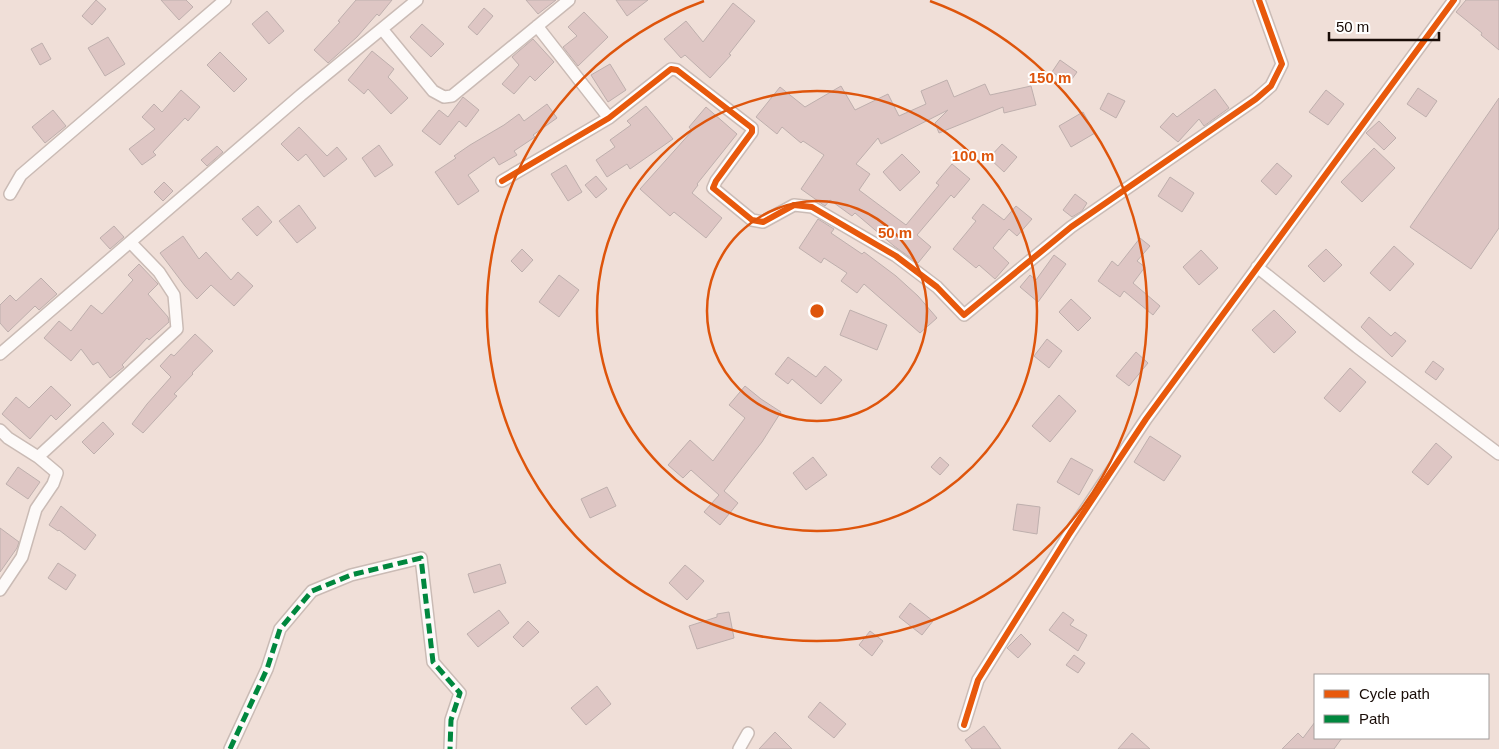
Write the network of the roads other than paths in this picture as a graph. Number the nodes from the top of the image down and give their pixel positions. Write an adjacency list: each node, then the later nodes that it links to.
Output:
1 (225, 0): 10 (street)
2 (417, 0): 7 (street)
3 (569, 0): 6 (street)
4 (1259, 0): 8 (street)
5 (1454, 0): 12 (street)
6 (537, 26): 7 (street); 8 (street)
7 (382, 29): 11 (street)
8 (609, 118): 9 (street)
9 (502, 181)
10 (10, 194)
11 (131, 243): 13 (street); 16 (street)
12 (1257, 267): 15 (street); 18 (street)
13 (0, 354)
14 (0, 430): 16 (street)
15 (1499, 454)
16 (38, 458): 17 (street)
17 (0, 590)
18 (964, 725)
19 (748, 733): 22 (street)
20 (230, 749): 21 (street)
21 (450, 749)
22 (739, 749)

